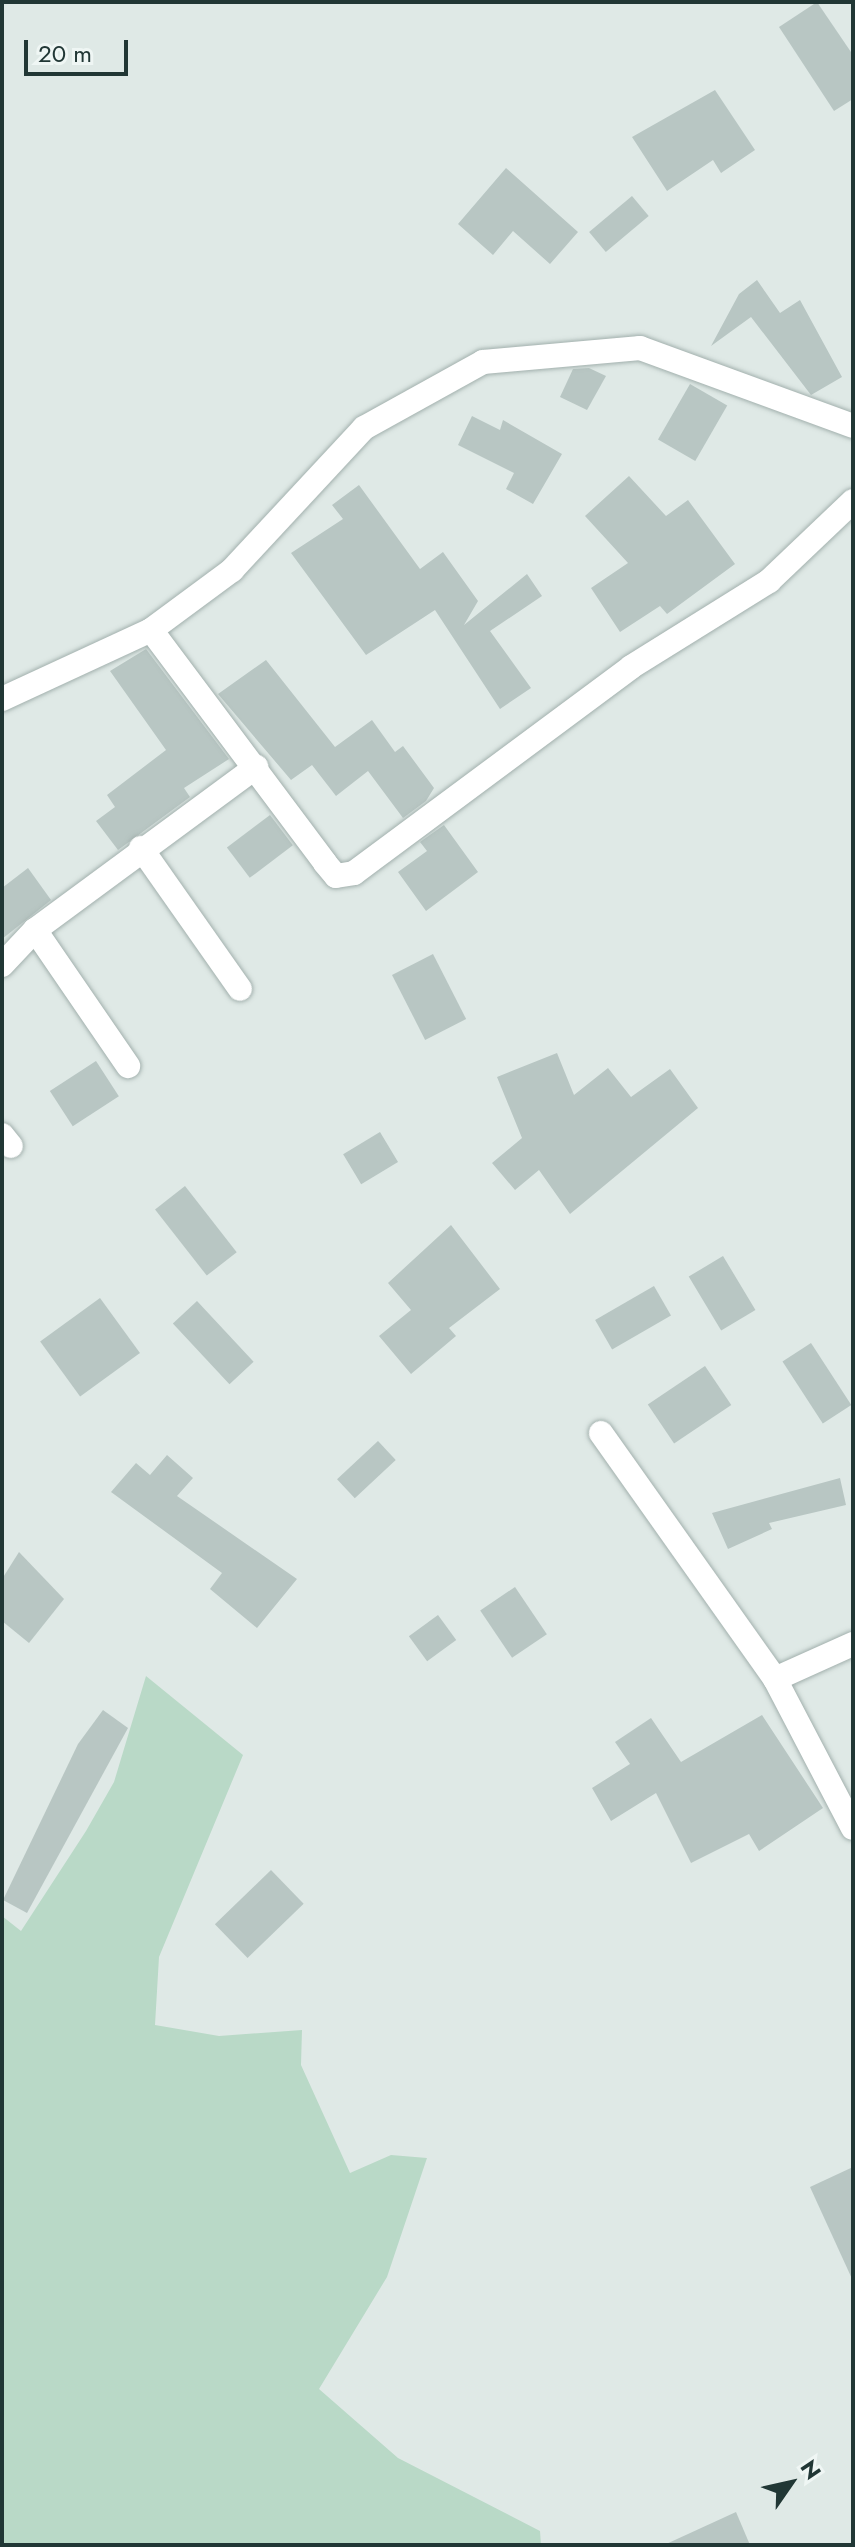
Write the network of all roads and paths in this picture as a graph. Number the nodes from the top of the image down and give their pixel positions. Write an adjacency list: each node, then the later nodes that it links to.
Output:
1 (853, 426): 3 (street)
2 (853, 501): 5 (street)
3 (151, 630): 4 (street); 5 (street)
4 (2, 699)
5 (256, 767): 6 (street)
6 (141, 848): 7 (street); 9 (street)
7 (35, 930): 8 (street); 10 (street)
8 (2, 965)
9 (240, 989)
10 (128, 1066)
11 (601, 1433): 13 (street)
12 (853, 1644): 13 (street)
13 (775, 1679): 14 (street)
14 (853, 1828)

